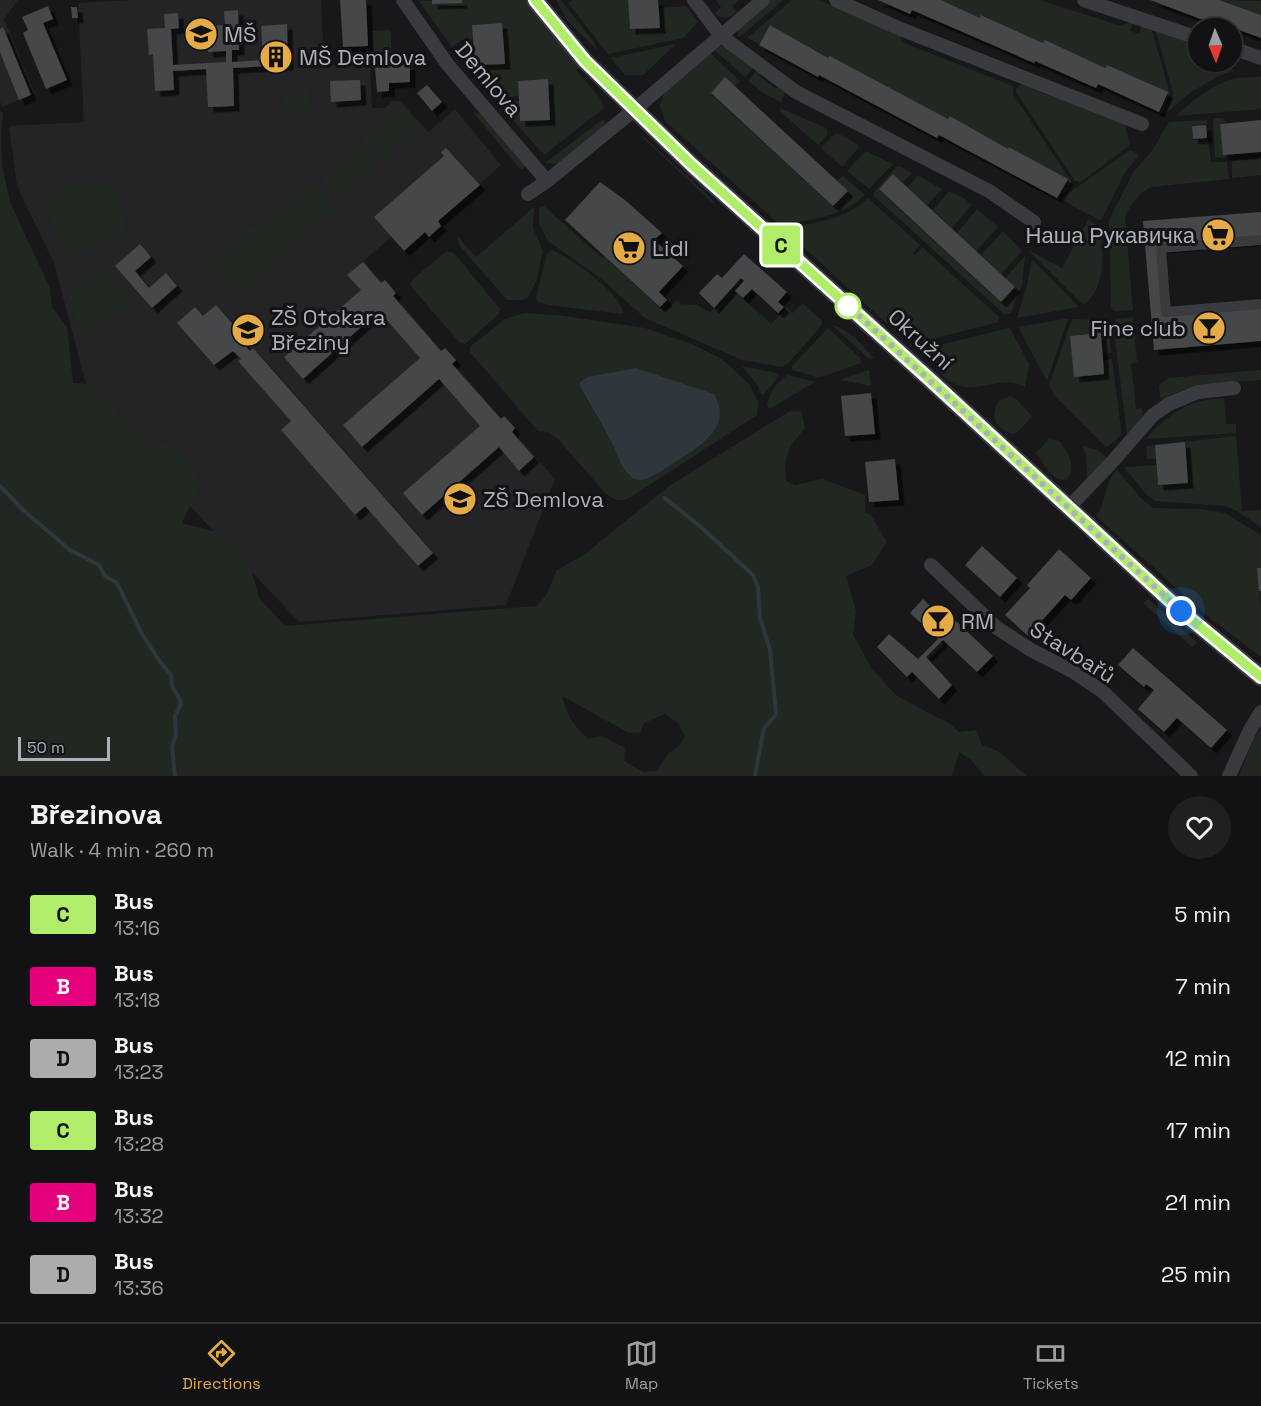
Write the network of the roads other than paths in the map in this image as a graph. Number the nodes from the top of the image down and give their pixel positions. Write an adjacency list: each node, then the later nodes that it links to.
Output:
1 (403, 0): 13 (street, Demlova)
2 (535, 0): 11 (street, Okružní)
3 (694, 0): 8 (street)
4 (763, 0): 8 (street)
5 (836, 0): 12 (street)
6 (1084, 0): 7 (street)
7 (1188, 35)
8 (721, 36): 11 (street); 15 (street)
9 (1242, 51): 10 (street)
10 (1261, 58)
11 (634, 110): 13 (street); 19 (street, Okružní)
12 (1142, 124)
13 (547, 181): 14 (street)
14 (528, 194)
15 (1034, 222)
16 (1261, 240): 17 (street)
17 (1261, 304)
18 (1234, 388): 19 (street)
19 (1069, 507): 21 (street, Okružní)
20 (931, 565): 23 (street, Stavbařů)
21 (1261, 677)
22 (1261, 712): 24 (street)
23 (1191, 776)
24 (1229, 776)

